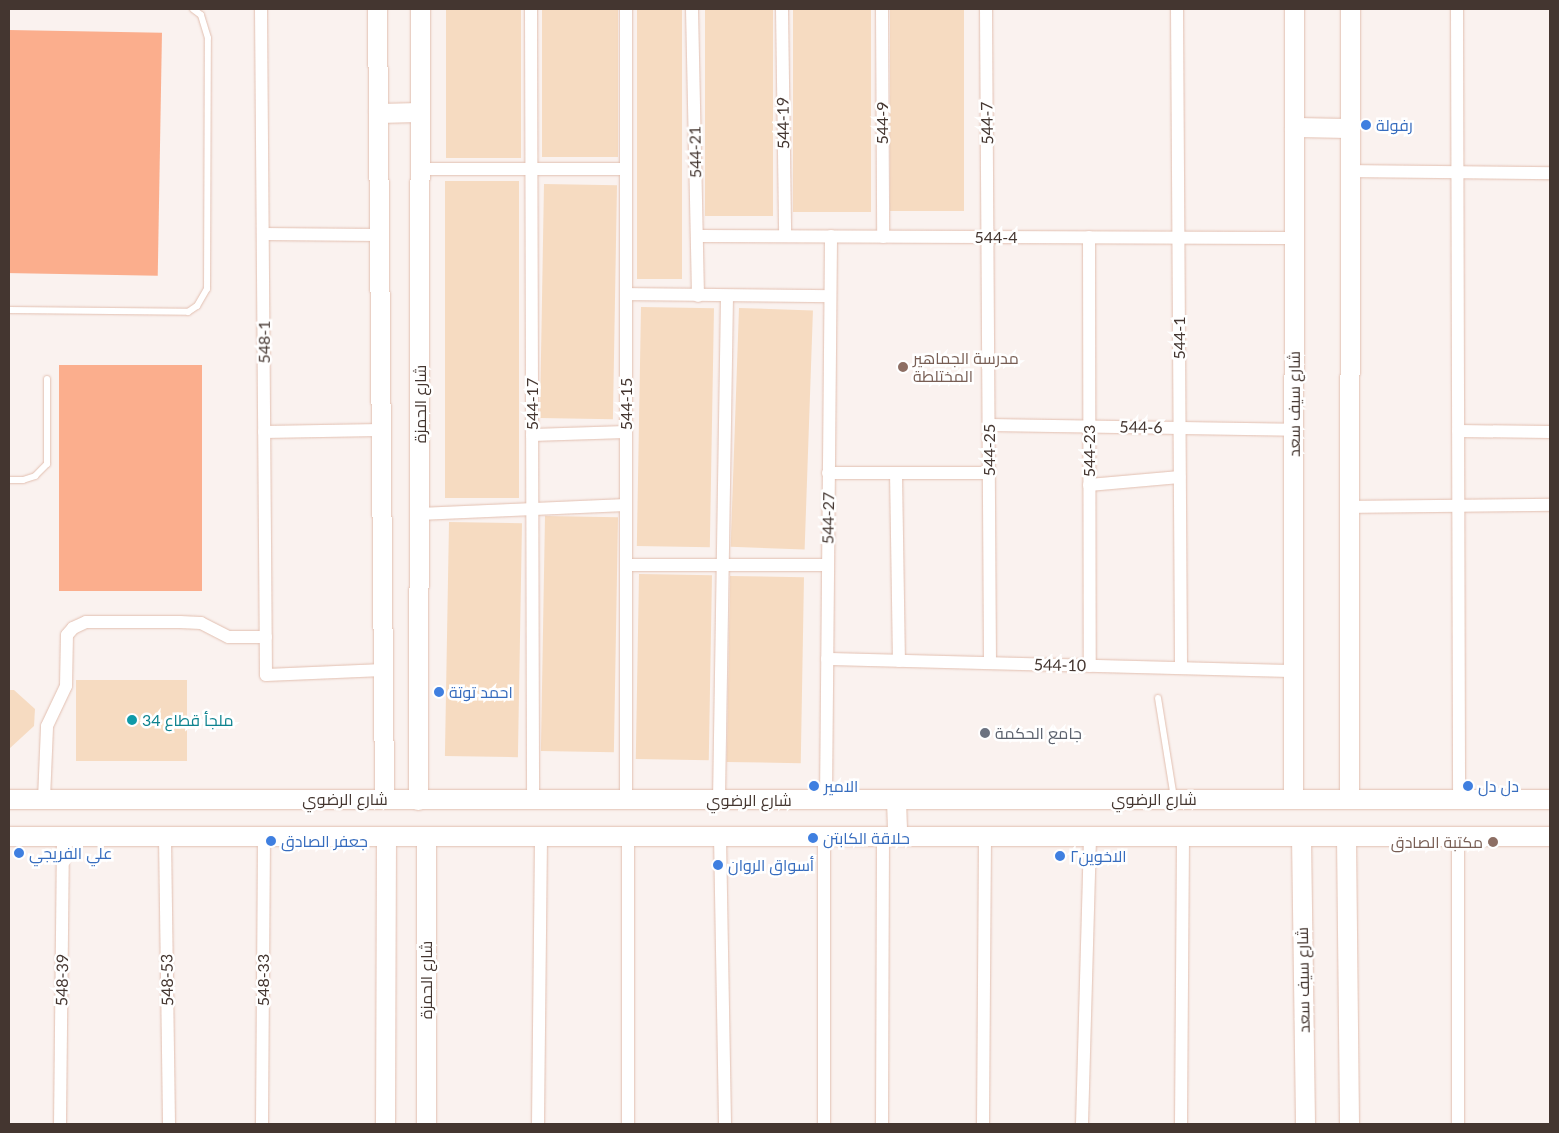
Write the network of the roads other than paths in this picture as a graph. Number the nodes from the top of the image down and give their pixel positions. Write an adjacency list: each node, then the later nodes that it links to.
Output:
1 (193, 9): 39 (lane)
2 (261, 9): 25 (street, 548-1)
3 (377, 9): 16 (street)
4 (420, 9): 15 (street, شارع الحمزة)
5 (531, 9): 21 (street, 544-17)
6 (626, 9): 20 (street, 544-15)
7 (692, 9): 27 (street, 544-21)
8 (782, 9): 28 (street, 544-19)
9 (882, 9): 30 (street, 544-9)
10 (986, 9): 31 (street, 544-7)
11 (1177, 9): 33 (street, 544-1)
12 (1294, 9): 17 (street, شارع سيف سعد)
13 (1350, 9): 18 (street)
14 (1457, 9): 23 (street)
15 (419, 112): 16 (street); 19 (street, شارع الحمزة)
16 (378, 113): 26 (street)
17 (1294, 127): 18 (street); 34 (street, شارع سيف سعد)
18 (1350, 128): 22 (street)
19 (420, 169): 21 (street); 62 (street, شارع الحمزة)
20 (626, 169): 21 (street); 35 (street, 544-15)
21 (531, 170): 50 (street, 544-17)
22 (1350, 171): 23 (street); 59 (street)
23 (1457, 171): 24 (street); 46 (street)
24 (1550, 173)
25 (263, 234): 26 (street); 47 (street, 548-1)
26 (379, 235): 44 (street)
27 (698, 236): 28 (street, 544-4); 36 (street, 544-21)
28 (785, 236): 29 (street, 544-4)
29 (830, 236): 30 (street, 544-4); 38 (street, 544-27)
30 (883, 237): 31 (street, 544-4)
31 (988, 237): 32 (street, 544-4); 41 (street, 544-25)
32 (1089, 237): 33 (street, 544-4); 42 (street, 544-23)
33 (1178, 237): 34 (street, 544-4); 43 (street, 544-1)
34 (1294, 238): 45 (street, شارع سيف سعد)
35 (626, 294): 36 (street); 48 (street, 544-15)
36 (698, 296): 37 (street)
37 (727, 296): 38 (street); 64 (street)
38 (830, 296): 51 (street, 544-27)
39 (9, 310)
40 (48, 379): 55 (lane)
41 (989, 425): 42 (street, 544-6); 53 (street, 544-25)
42 (1089, 426): 43 (street, 544-6); 56 (street, 544-23)
43 (1180, 428): 45 (street, 544-6); 54 (street, 544-1)
44 (380, 430): 47 (street); 72 (street)
45 (1294, 430): 73 (street, شارع سيف سعد)
46 (1458, 431): 49 (street); 60 (street)
47 (264, 432): 66 (street, 548-1)
48 (626, 432): 50 (street); 57 (street, 544-15)
49 (1550, 432)
50 (532, 435): 61 (street, 544-17)
51 (828, 473): 52 (street); 65 (street, 544-27)
52 (896, 473): 53 (street); 68 (street)
53 (989, 473): 69 (street, 544-25)
54 (1180, 477): 56 (street); 71 (street, 544-1)
55 (9, 480)
56 (1089, 485): 70 (street, 544-23)
57 (626, 504): 61 (street); 63 (street, 544-15)
58 (1550, 505): 60 (street)
59 (1347, 507): 60 (street); 75 (street)
60 (1458, 508): 82 (street)
61 (532, 509): 62 (street); 79 (street, 544-17)
62 (420, 514): 84 (street, شارع الحمزة)
63 (626, 565): 64 (street); 85 (street, 544-15)
64 (723, 565): 65 (street); 86 (street)
65 (828, 565): 67 (street, 544-27)
66 (266, 637): 72 (street, 548-1); 77 (street)
67 (827, 659): 68 (street, 544-10); 87 (street, 544-27)
68 (899, 661): 69 (street, 544-10)
69 (990, 663): 70 (street, 544-10)
70 (1090, 666): 71 (street, 544-10)
71 (1181, 668): 73 (street, 544-10)
72 (383, 670): 78 (street)
73 (1293, 671): 81 (street, شارع سيف سعد)
74 (1158, 698): 80 (lane)
75 (1349, 798): 81 (street, شارع الرضوي); 82 (street, شارع الرضوي)
76 (9, 799): 77 (street, شارع الرضوي)
77 (44, 799): 78 (street, شارع الرضوي)
78 (384, 799): 84 (street, شارع الرضوي)
79 (533, 799): 84 (street, شارع الرضوي); 85 (street, شارع الرضوي)
80 (1174, 799): 81 (street, شارع الرضوي); 88 (street, شارع الرضوي)
81 (1293, 799)
82 (1459, 799): 83 (street, شارع الرضوي)
83 (1550, 799)
84 (418, 800)
85 (626, 800): 86 (street, شارع الرضوي)
86 (720, 800): 87 (street, شارع الرضوي)
87 (826, 800): 88 (street, شارع الرضوي)
88 (896, 800): 99 (street)
89 (9, 836): 90 (street)
90 (63, 836): 91 (street); 107 (street, 548-39)
91 (165, 836): 92 (street); 108 (street, 548-53)
92 (264, 836): 93 (street); 109 (street, 548-33)
93 (386, 836): 94 (street); 110 (street)
94 (426, 836): 95 (street); 111 (street, شارع الحمزة)
95 (541, 836): 96 (street); 112 (street)
96 (628, 836): 97 (street); 113 (street)
97 (720, 836): 98 (street); 114 (street)
98 (824, 836): 99 (street); 115 (street)
99 (890, 836): 100 (street); 116 (street)
100 (986, 836): 101 (street); 117 (street)
101 (1090, 836): 102 (street); 118 (street)
102 (1183, 836): 103 (street); 119 (street)
103 (1301, 836): 104 (street); 120 (street, شارع سيف سعد)
104 (1346, 836): 105 (street); 121 (street)
105 (1458, 836): 106 (street); 122 (street)
106 (1550, 836)
107 (60, 1124)
108 (169, 1124)
109 (262, 1124)
110 (385, 1124)
111 (426, 1124)
112 (538, 1124)
113 (628, 1124)
114 (725, 1124)
115 (824, 1124)
116 (882, 1124)
117 (983, 1124)
118 (1082, 1124)
119 (1181, 1124)
120 (1305, 1124)
121 (1349, 1124)
122 (1458, 1124)

